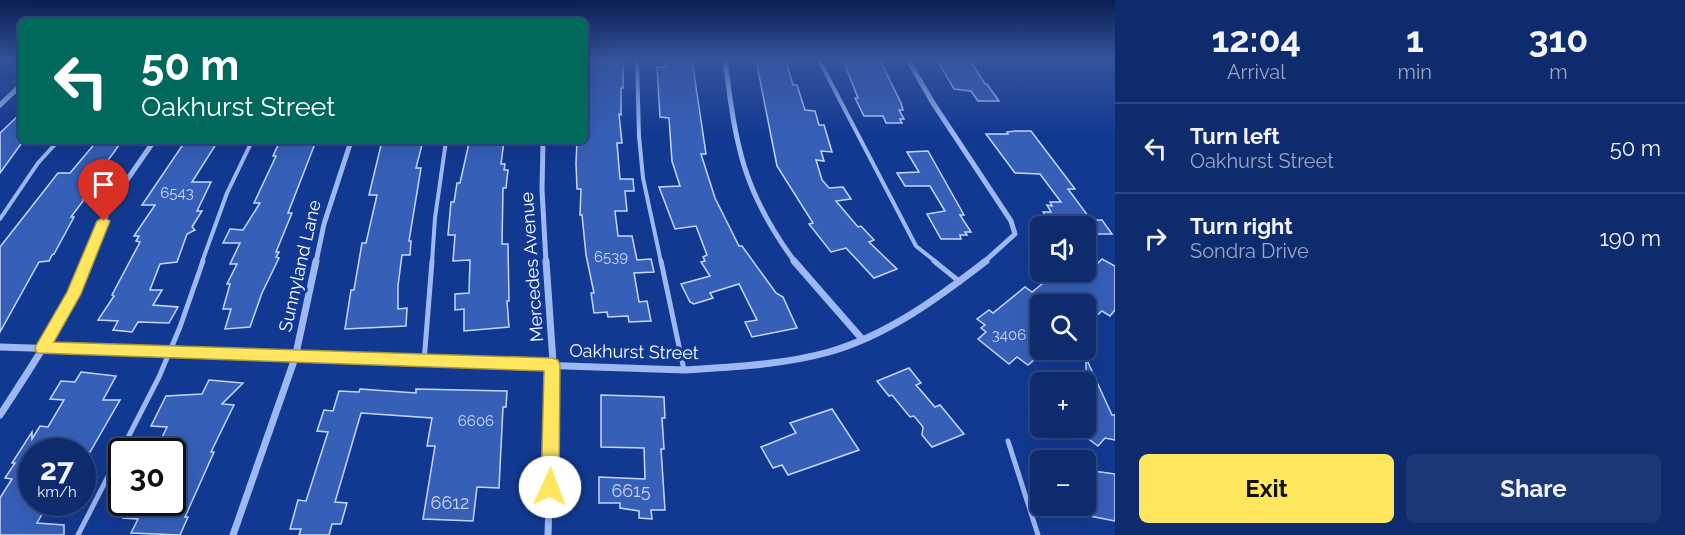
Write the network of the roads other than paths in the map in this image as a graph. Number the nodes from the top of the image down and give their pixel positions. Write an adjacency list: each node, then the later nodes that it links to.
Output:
1 (638, 85): 22 (lane)
2 (729, 85): 15 (street)
3 (832, 85): 14 (lane)
4 (923, 85): 14 (street, Oakhurst Street)
5 (18, 88): 6 (street)
6 (0, 105)
7 (55, 144): 13 (lane)
8 (152, 144): 17 (street)
9 (250, 144): 18 (lane)
10 (350, 144): 19 (street, Sunnyland Lane)
11 (446, 144): 20 (lane)
12 (543, 144): 21 (street, Mercedes Avenue)
13 (0, 219)
14 (960, 282): 15 (street, Oakhurst Street)
15 (862, 339): 22 (street, Oakhurst Street)
16 (0, 347): 17 (street, Oakhurst Street)
17 (43, 348): 18 (street, Oakhurst Street); 23 (street)
18 (169, 354): 19 (street, Oakhurst Street); 25 (lane)
19 (295, 358): 20 (street, Oakhurst Street); 26 (street, Sunnyland Lane)
20 (424, 362): 21 (street, Oakhurst Street)
21 (552, 365): 22 (street, Oakhurst Street); 27 (street, Mercedes Avenue)
22 (684, 370)
23 (0, 415)
24 (1008, 441): 28 (lane)
25 (78, 535)
26 (233, 535)
27 (548, 535)
28 (1038, 535)

